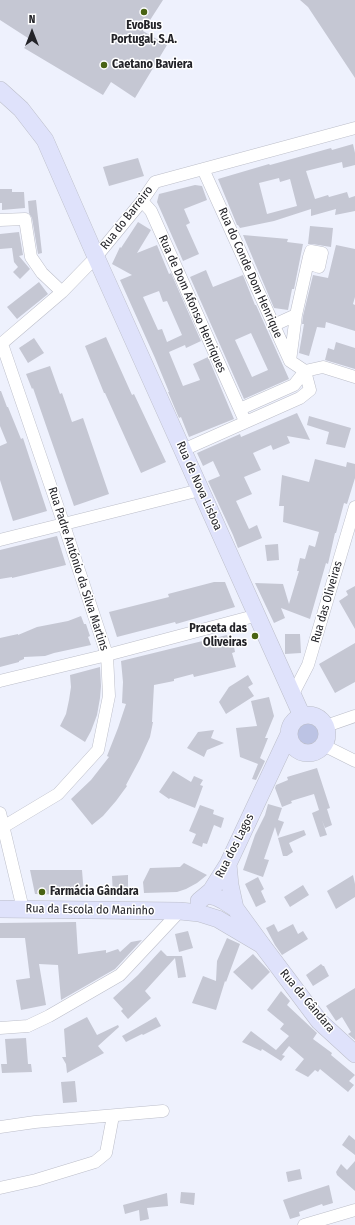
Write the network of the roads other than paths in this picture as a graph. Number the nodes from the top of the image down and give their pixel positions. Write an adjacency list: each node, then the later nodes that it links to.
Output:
1 (0, 90): 6 (street, Rua de Nova Lisboa)
2 (355, 128): 3 (street, Rua do Barreiro)
3 (203, 169): 4 (street, Rua do Barreiro); 10 (street, Rua do Conde Dom Henrique)
4 (142, 200): 6 (street, Rua do Barreiro); 17 (street, Rua de Dom Afonso Henriques)
5 (0, 220): 8 (street)
6 (96, 257): 8 (street, Rua do Barreiro); 19 (street, Rua de Nova Lisboa)
7 (308, 263): 9 (street)
8 (62, 292): 11 (street, Rua do Barreiro)
9 (296, 315): 10 (street); 12 (street)
10 (274, 325): 12 (street, Rua do Conde Dom Henrique)
11 (1, 344): 22 (street, Rua Padre António da Silva Martins)
12 (290, 361): 13 (street)
13 (305, 371): 14 (street); 15 (street); 16 (street)
14 (355, 377)
15 (294, 385): 16 (street); 17 (street)
16 (300, 398): 18 (street)
17 (240, 409): 18 (street, Rua de Dom Afonso Henriques)
18 (245, 421): 19 (street)
19 (183, 450): 20 (street, Rua de Nova Lisboa)
20 (200, 490): 22 (street); 24 (street, Rua de Nova Lisboa)
21 (355, 507): 27 (street, Rua das Oliveiras)
22 (64, 525): 23 (street); 25 (street, Rua Padre António da Silva Martins)
23 (0, 540)
24 (258, 615): 25 (street); 27 (street, Rua de Nova Lisboa)
25 (107, 655): 26 (street); 37 (street, Rua Padre António da Silva Martins)
26 (0, 681)
27 (293, 694): 28 (street, Rua de Nova Lisboa)
28 (302, 716): 30 (street); 31 (street)
29 (355, 716): 30 (street)
30 (326, 726): 32 (street)
31 (290, 734): 33 (street); 35 (street)
32 (323, 745): 33 (street); 34 (street)
33 (301, 751): 35 (street)
34 (355, 761)
35 (274, 767): 38 (street, Rua dos Lagos)
36 (0, 813): 37 (street)
37 (3, 827): 42 (street)
38 (228, 864): 39 (street, Rua dos Lagos); 40 (street, Rua da Gândara)
39 (207, 895): 40 (street, Rua da Gândara); 43 (street, Rua dos Lagos); 44 (street, Rua da Gândara)
40 (235, 908): 45 (street, Rua da Gândara)
41 (0, 909): 42 (street, Rua da Escola do Maninho)
42 (24, 909): 43 (street, Rua da Escola do Maninho)
43 (180, 911): 44 (street, Rua da Gândara); 46 (street)
44 (218, 919): 45 (street, Rua da Gândara)
45 (262, 945): 47 (street, Rua da Gândara)
46 (0, 1028)
47 (355, 1054)
48 (163, 1111): 49 (street)
49 (113, 1116): 50 (street); 51 (street)
50 (0, 1127)
51 (0, 1188)
52 (355, 1210): 53 (street)
53 (304, 1225)

